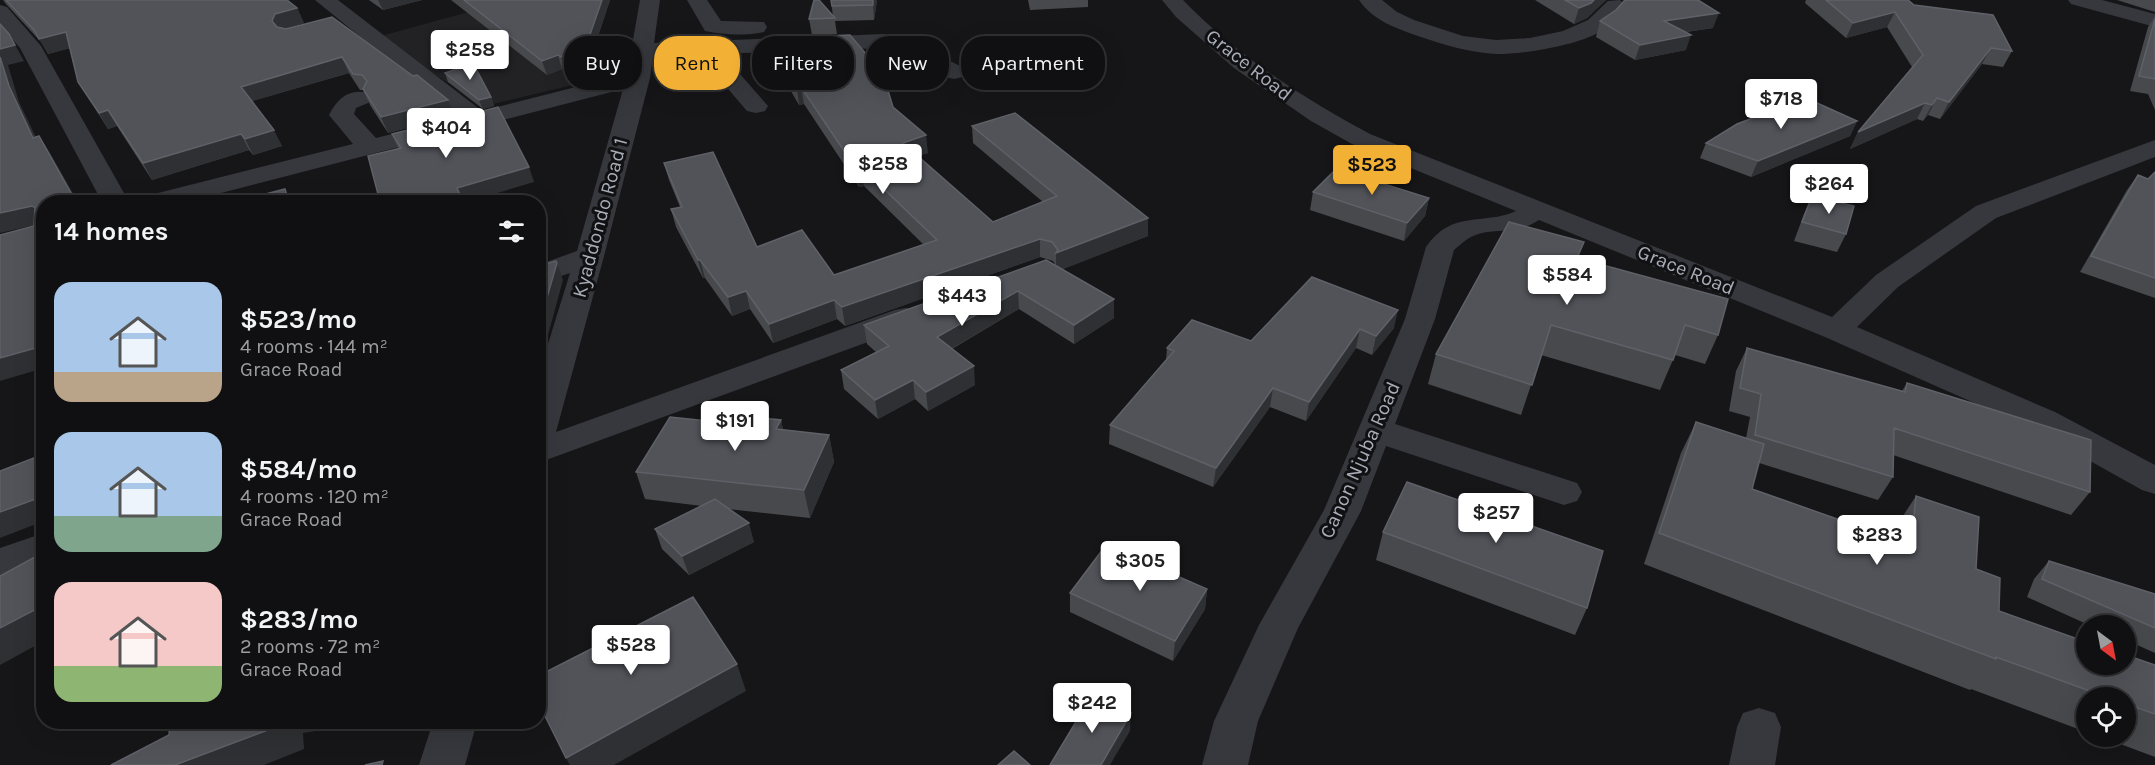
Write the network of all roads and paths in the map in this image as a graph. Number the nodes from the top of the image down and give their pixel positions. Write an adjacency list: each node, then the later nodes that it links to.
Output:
1 (325, 0): 9 (street)
2 (650, 0): 14 (street, Kyaddondo Road 1)
3 (697, 0): 11 (street)
4 (1173, 0): 27 (street, Grace Road)
5 (1369, 0): 7 (street)
6 (2078, 0): 10 (street)
7 (1615, 5)
8 (0, 10): 25 (street)
9 (350, 20): 12 (street); 22 (street)
10 (2155, 21)
11 (885, 22)
12 (321, 28)
13 (740, 44): 16 (street)
14 (642, 50): 15 (street)
15 (654, 50)
16 (954, 72)
17 (740, 88): 21 (street)
18 (592, 90): 22 (street)
19 (635, 90): 28 (street, Kyaddondo Road 1)
20 (360, 98): 23 (street)
21 (756, 106)
22 (477, 120): 23 (street)
23 (370, 147): 26 (street)
24 (2155, 148): 31 (street)
25 (112, 195)
26 (183, 195)
27 (1535, 210): 31 (street, Grace Road); 33 (street, Canon Njuba Road)
28 (590, 256): 29 (street); 32 (street, Kyaddondo Road 1)
29 (546, 272)
30 (930, 309): 34 (street)
31 (1836, 330): 35 (street, Grace Road)
32 (546, 406)
33 (1375, 430): 36 (street); 41 (street, Canon Njuba Road)
34 (546, 448)
35 (2155, 481)
36 (1564, 492)
37 (36, 550): 38 (street)
38 (0, 564)
39 (453, 729): 40 (street)
40 (442, 765)
41 (1225, 765)

